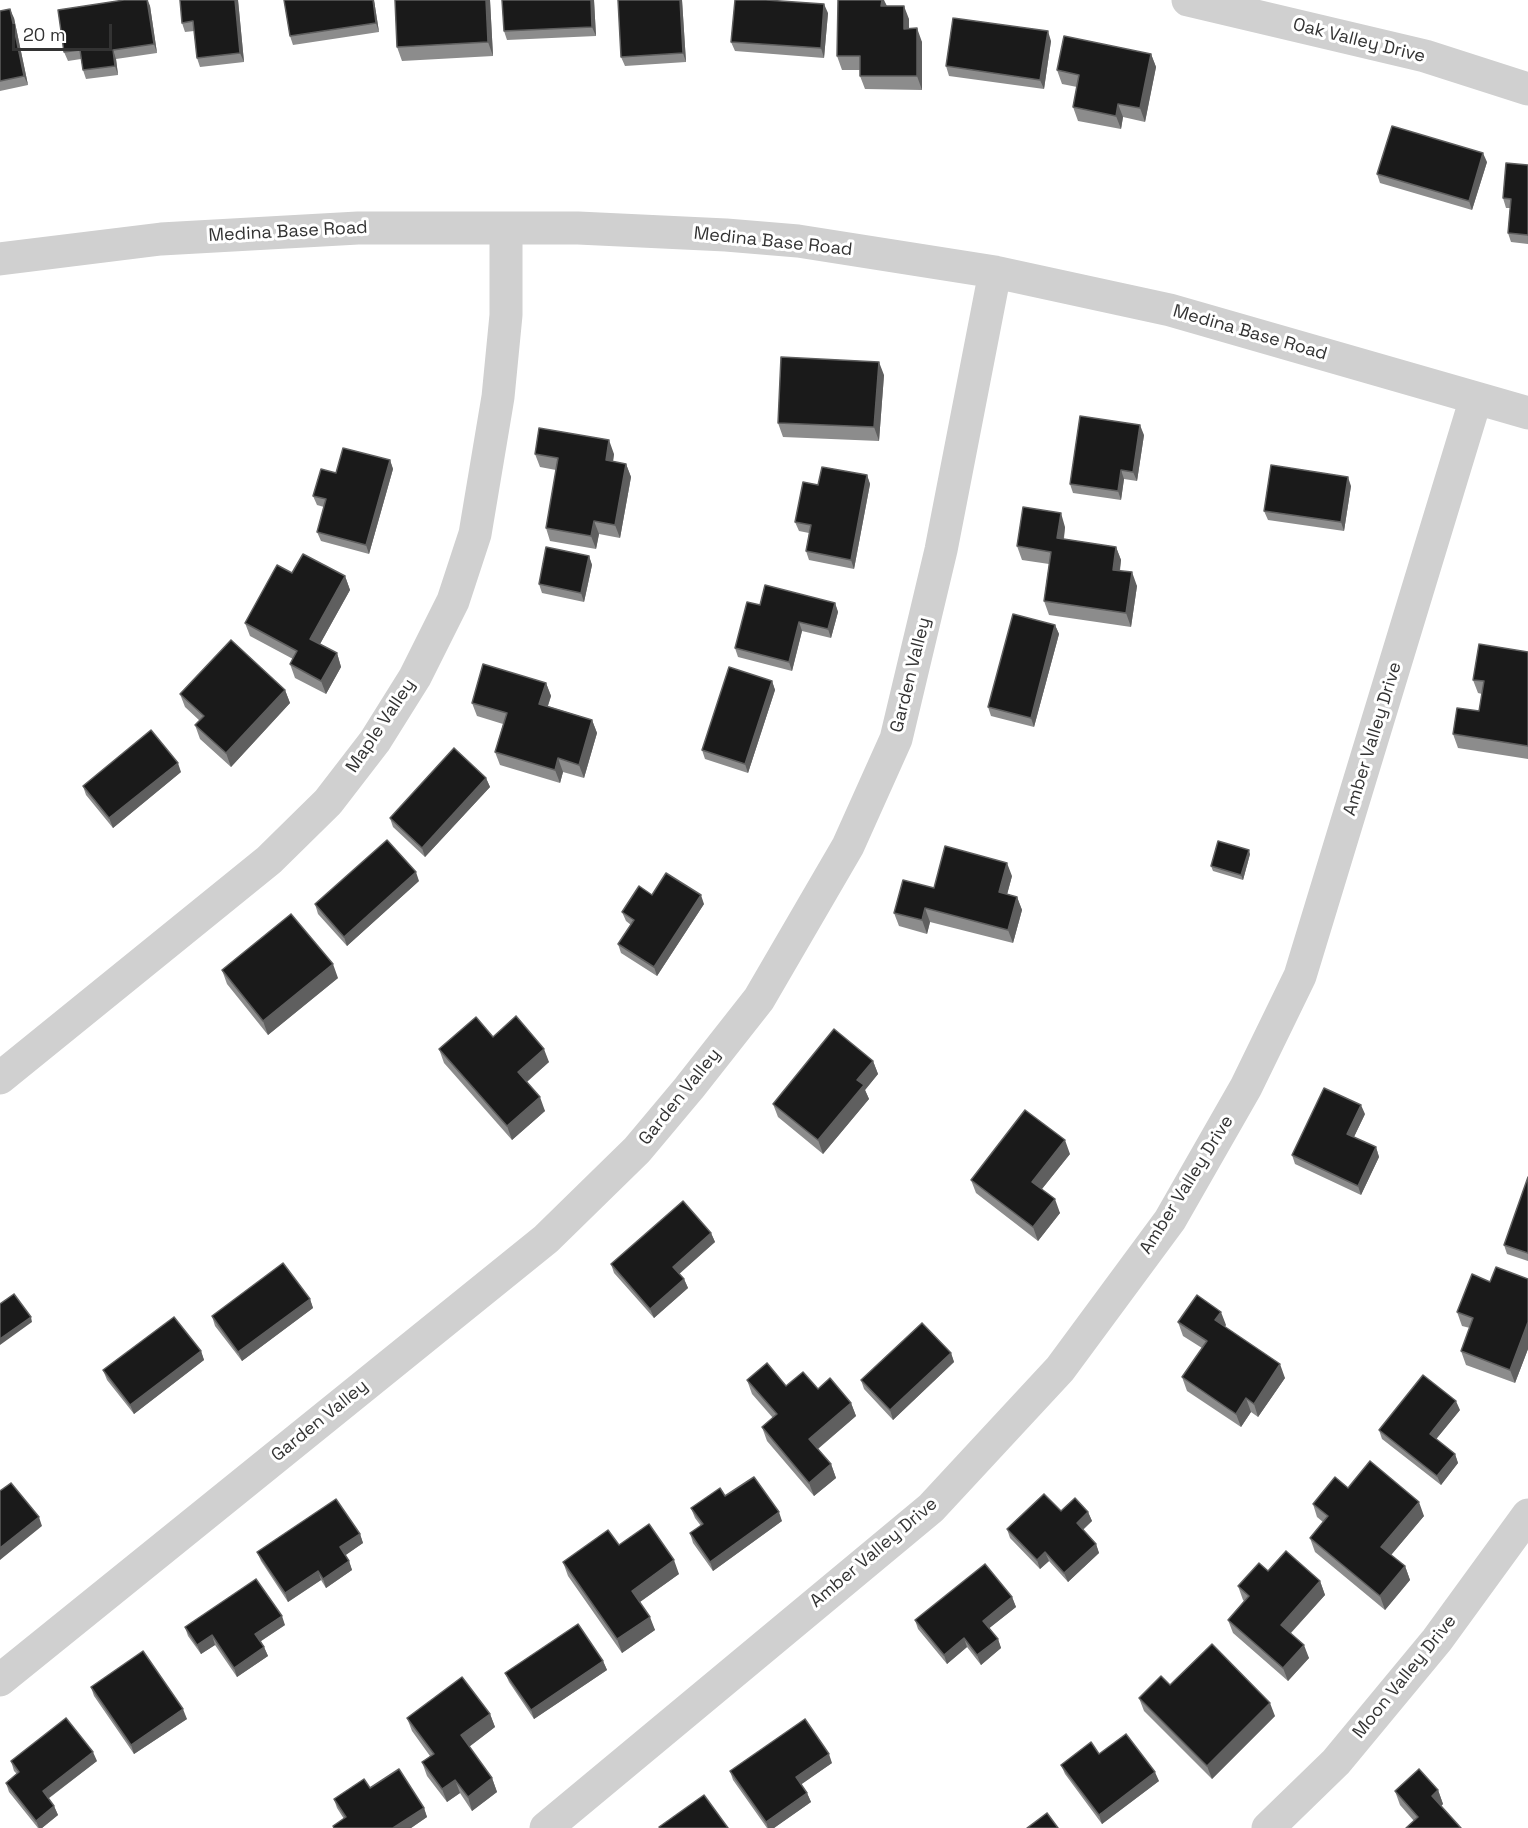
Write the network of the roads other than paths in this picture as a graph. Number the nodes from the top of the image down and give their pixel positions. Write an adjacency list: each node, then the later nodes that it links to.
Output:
1 (1188, 0): 2 (street, Oak Valley Drive)
2 (1528, 88)
3 (506, 229): 4 (street, Medina Base Road); 5 (street, Medina Base Road); 8 (street, Maple Valley)
4 (0, 259)
5 (995, 272): 6 (street, Medina Base Road); 10 (street, Garden Valley)
6 (1476, 398): 7 (street, Medina Base Road); 11 (street, Amber Valley Drive)
7 (1528, 413)
8 (0, 1078)
9 (1528, 1515): 12 (street, Moon Valley Drive)
10 (0, 1680)
11 (546, 1828)
12 (1268, 1828)

